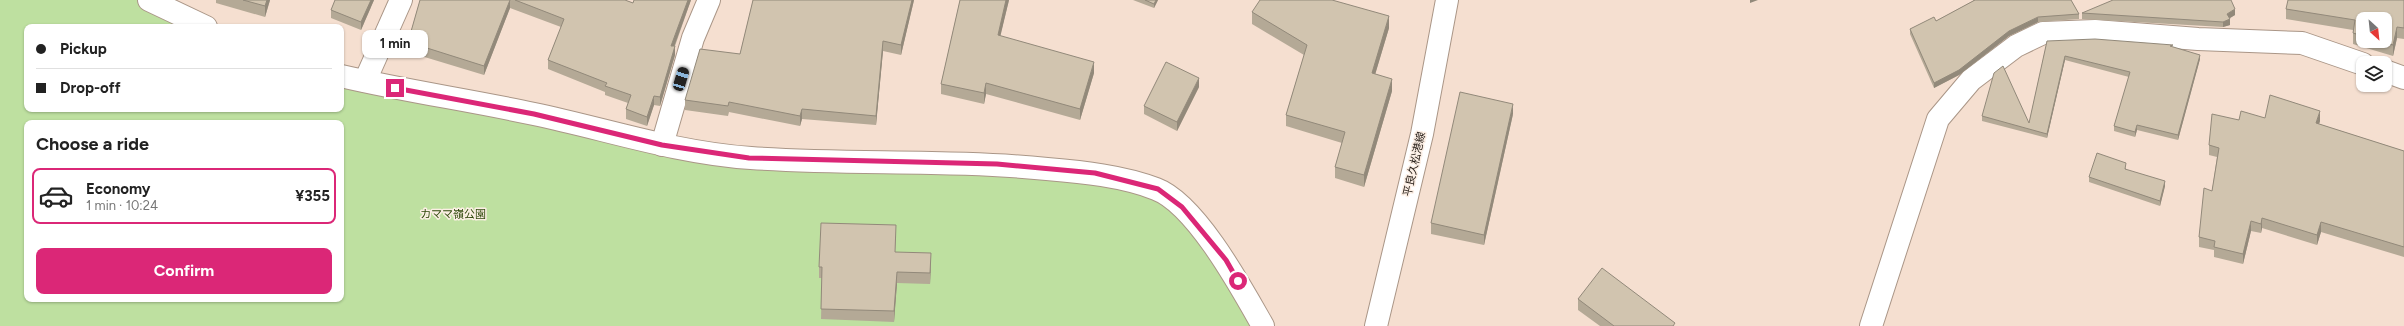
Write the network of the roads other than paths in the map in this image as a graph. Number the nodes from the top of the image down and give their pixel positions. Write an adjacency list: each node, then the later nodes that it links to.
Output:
1 (149, 0): 5 (street)
2 (400, 0): 10 (street)
3 (709, 0): 11 (street)
4 (1447, 0): 13 (street, 平良久松港線)
5 (200, 24)
6 (2356, 62): 14 (street)
7 (2392, 74): 9 (street)
8 (344, 77): 10 (street)
9 (2404, 78)
10 (365, 81): 11 (street)
11 (662, 145): 12 (street)
12 (1263, 326)
13 (1376, 326)
14 (1871, 326)

